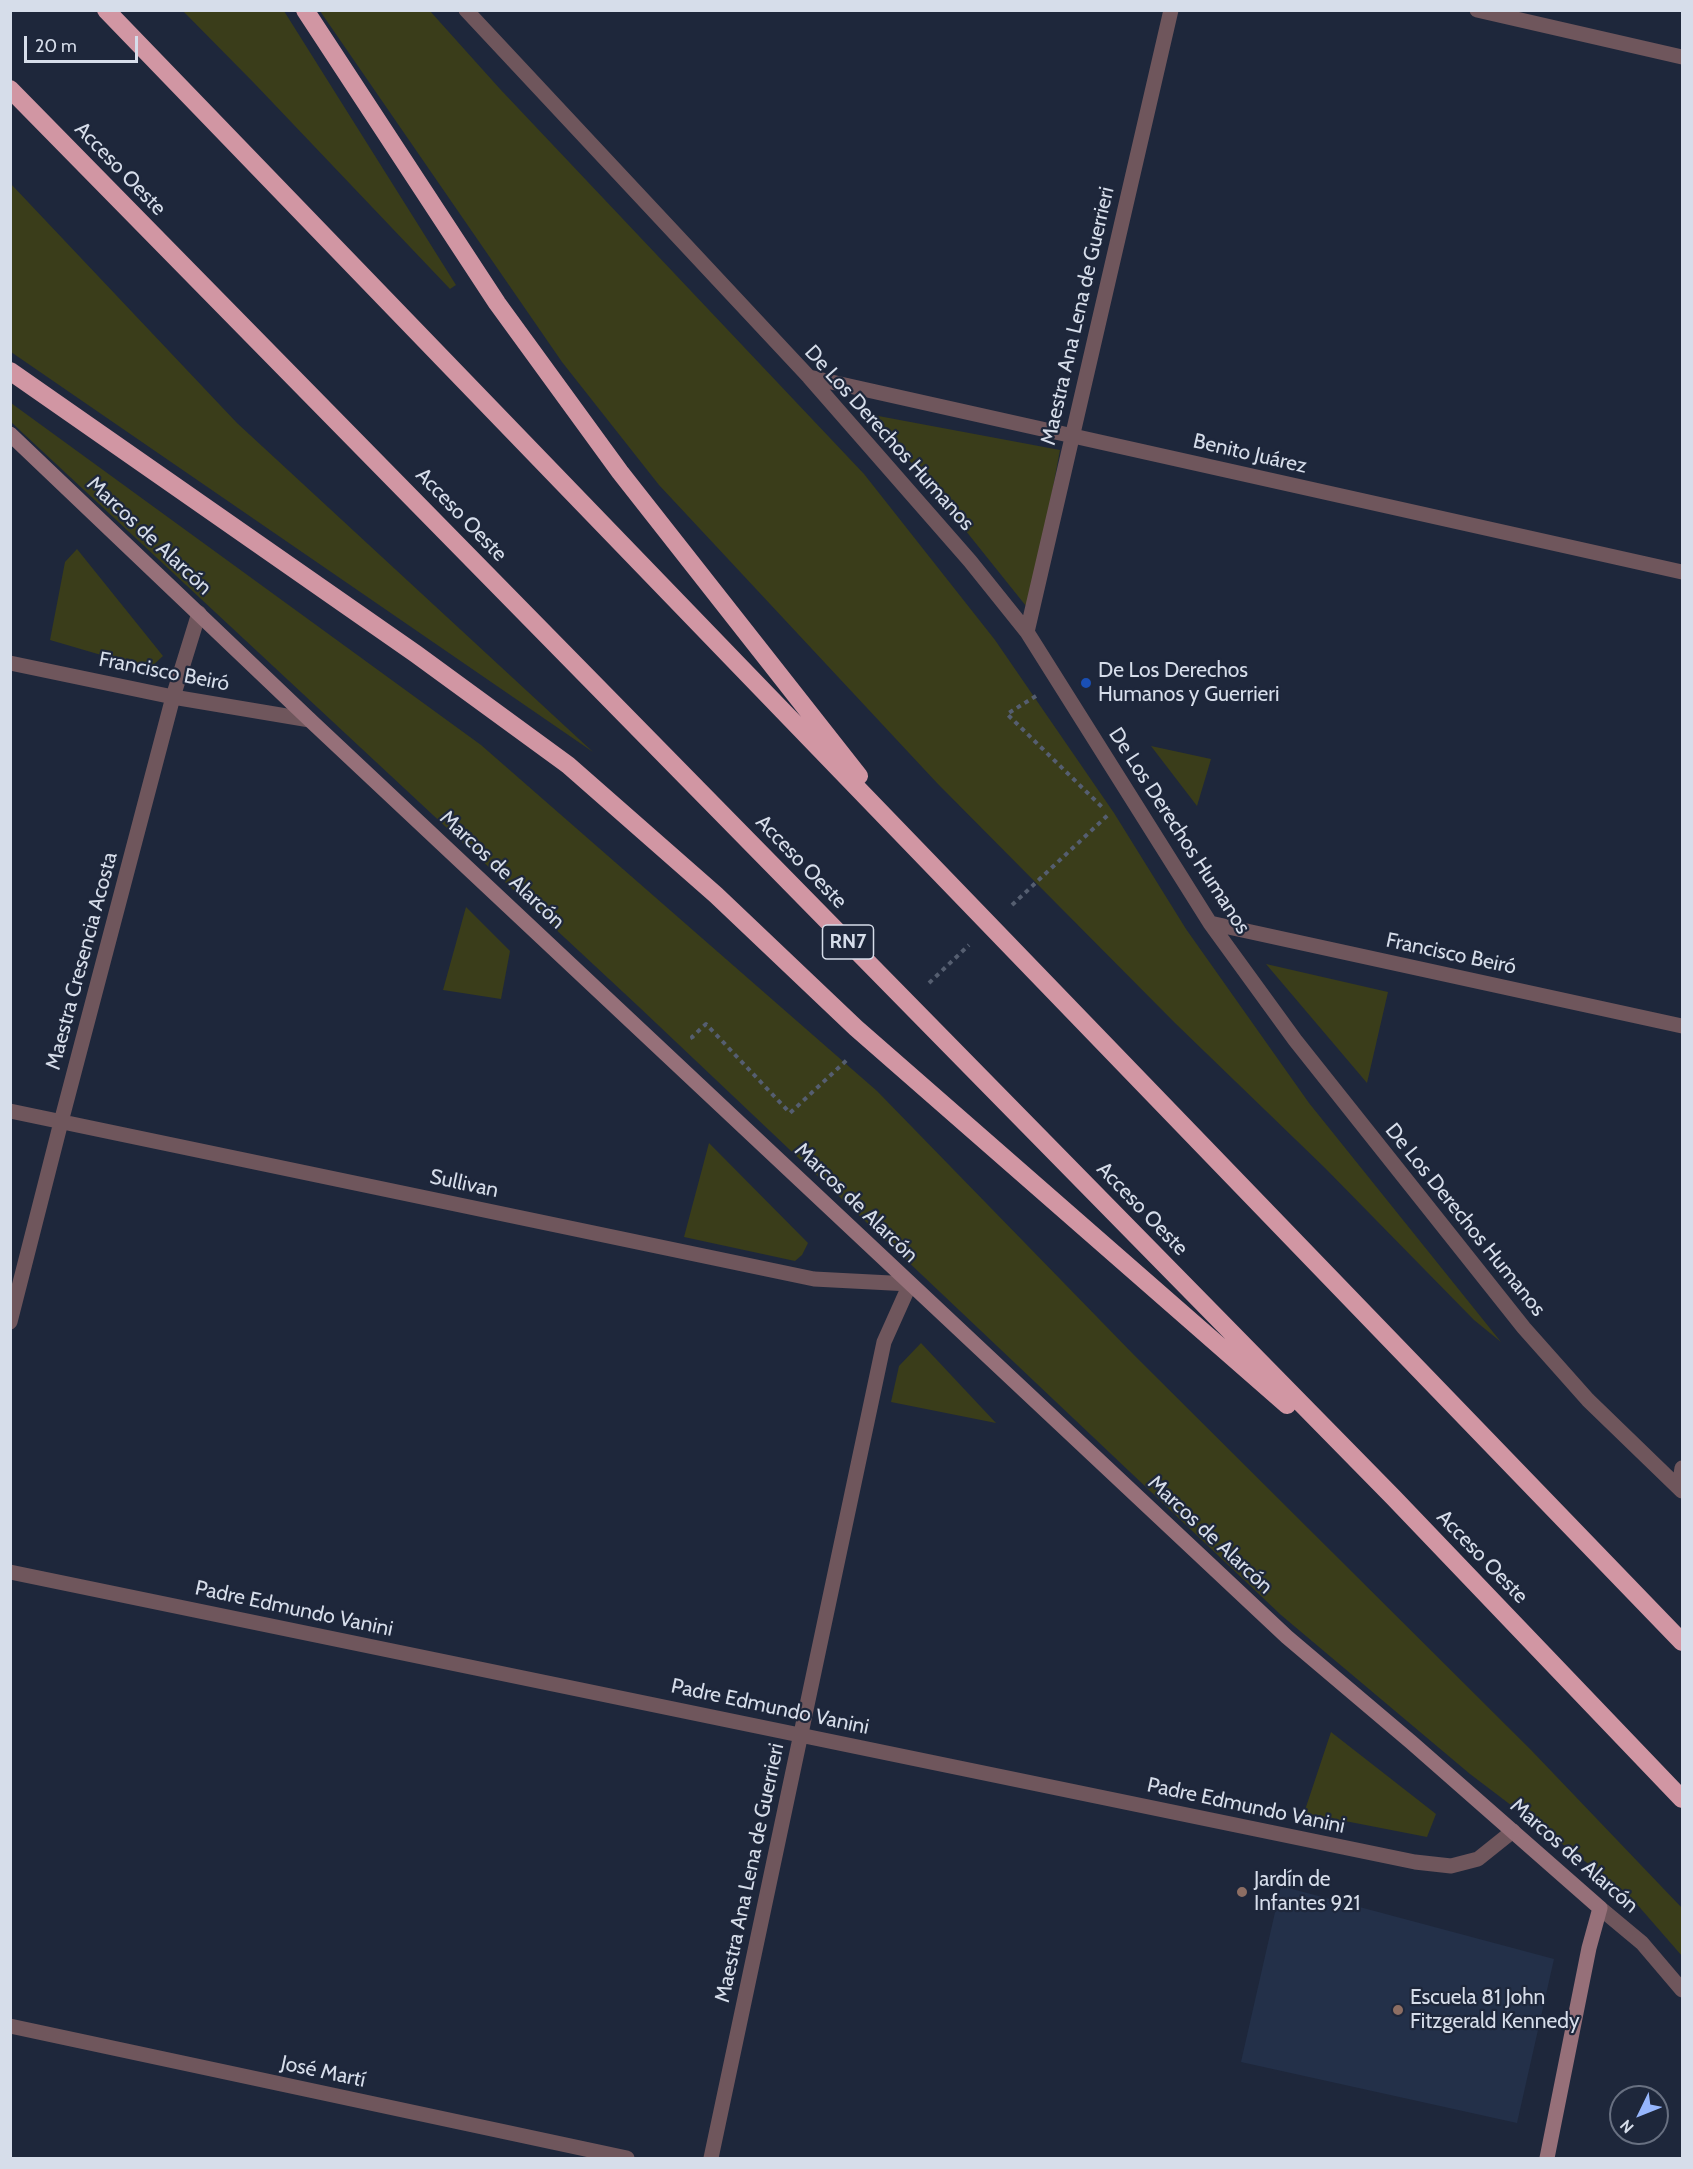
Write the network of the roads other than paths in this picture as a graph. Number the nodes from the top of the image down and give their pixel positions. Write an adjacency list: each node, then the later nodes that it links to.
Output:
1 (106, 10): 18 (highway)
2 (304, 10): 18 (highway)
3 (466, 10): 9 (street, De Los Derechos Humanos)
4 (1171, 10): 11 (street, Maestra Ana Lena de Guerrieri)
5 (1477, 10): 6 (street)
6 (1683, 57)
7 (10, 88): 27 (highway, Acceso Oeste / RN7)
8 (10, 371): 27 (highway)
9 (809, 377): 11 (street, Benito Juárez); 14 (street, De Los Derechos Humanos)
10 (10, 434): 13 (street, Marcos de Alarcón)
11 (1071, 436): 12 (street, Benito Juárez); 14 (street, Maestra Ana Lena de Guerrieri)
12 (1683, 572)
13 (199, 613): 16 (street, Maestra Cresencia Acosta); 17 (street, Marcos de Alarcón)
14 (1027, 632): 19 (street, De Los Derechos Humanos)
15 (10, 663): 16 (street, Francisco Beiró)
16 (173, 697): 17 (street, Francisco Beiró); 22 (street, Maestra Cresencia Acosta)
17 (310, 720): 23 (street, Marcos de Alarcón)
18 (921, 855): 29 (highway)
19 (1210, 923): 20 (street, Francisco Beiró); 26 (street, De Los Derechos Humanos)
20 (1683, 1026)
21 (10, 1111): 22 (street, Sullivan)
22 (61, 1122): 23 (street, Sullivan); 24 (street, Maestra Cresencia Acosta)
23 (910, 1284): 30 (street, Maestra Ana Lena de Guerrieri); 32 (street, Marcos de Alarcón)
24 (10, 1322)
25 (1683, 1468): 26 (street)
26 (1681, 1489)
27 (1393, 1497): 31 (highway, Acceso Oeste / RN7)
28 (10, 1572): 30 (street, Padre Edmundo Vanini)
29 (1683, 1642)
30 (800, 1735): 32 (street, Padre Edmundo Vanini); 37 (street, Maestra Ana Lena de Guerrieri)
31 (1683, 1799)
32 (1513, 1832): 33 (street, Marcos de Alarcón)
33 (1600, 1908): 34 (street, Marcos de Alarcón); 38 (street)
34 (1683, 1990)
35 (10, 2026): 36 (street, José Martí)
36 (627, 2158)
37 (711, 2158)
38 (1547, 2158)

